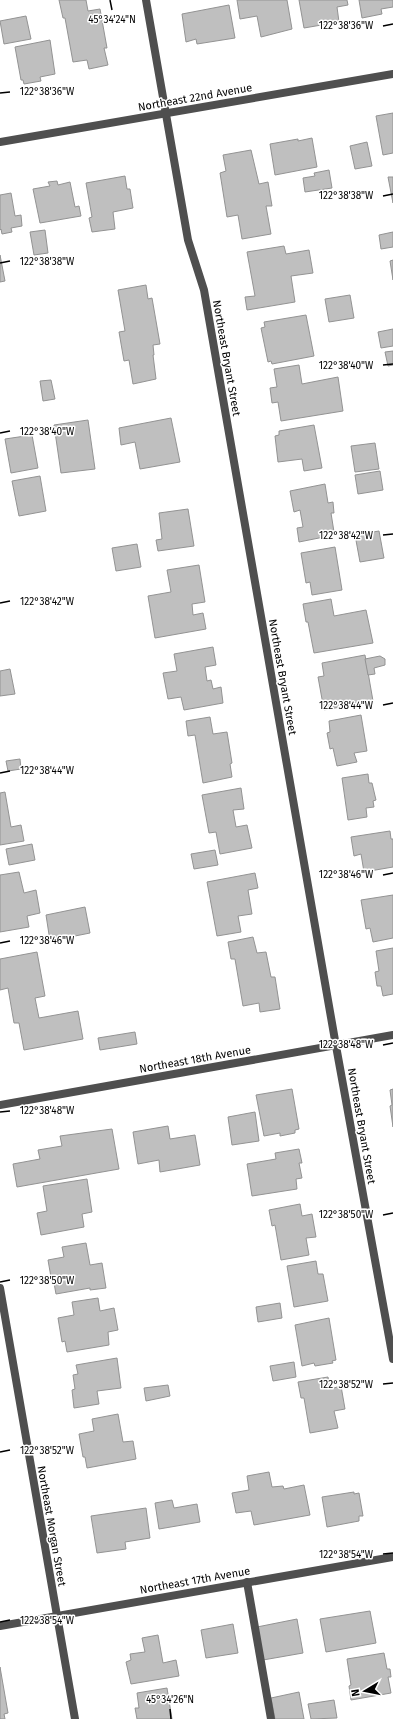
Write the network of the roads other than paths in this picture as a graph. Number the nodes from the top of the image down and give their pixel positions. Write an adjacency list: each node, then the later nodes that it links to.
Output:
1 (146, 0): 3 (street, Northeast Bryant Street)
2 (393, 74): 3 (street, Northeast 22nd Avenue)
3 (166, 113): 4 (street, Northeast 22nd Avenue); 6 (street, Northeast Bryant Street)
4 (0, 142)
5 (393, 1036): 6 (street, Northeast 18th Avenue)
6 (336, 1046): 7 (street, Northeast 18th Avenue); 9 (street, Northeast Bryant Street)
7 (0, 1105)
8 (0, 1288): 12 (street, Northeast Morgan Street)
9 (393, 1359)
10 (393, 1557): 11 (street, Northeast 17th Avenue)
11 (247, 1582): 12 (street, Northeast 17th Avenue); 15 (street)
12 (57, 1616): 13 (street, Northeast 17th Avenue); 14 (street, Northeast Morgan Street)
13 (0, 1626)
14 (75, 1719)
15 (271, 1719)

